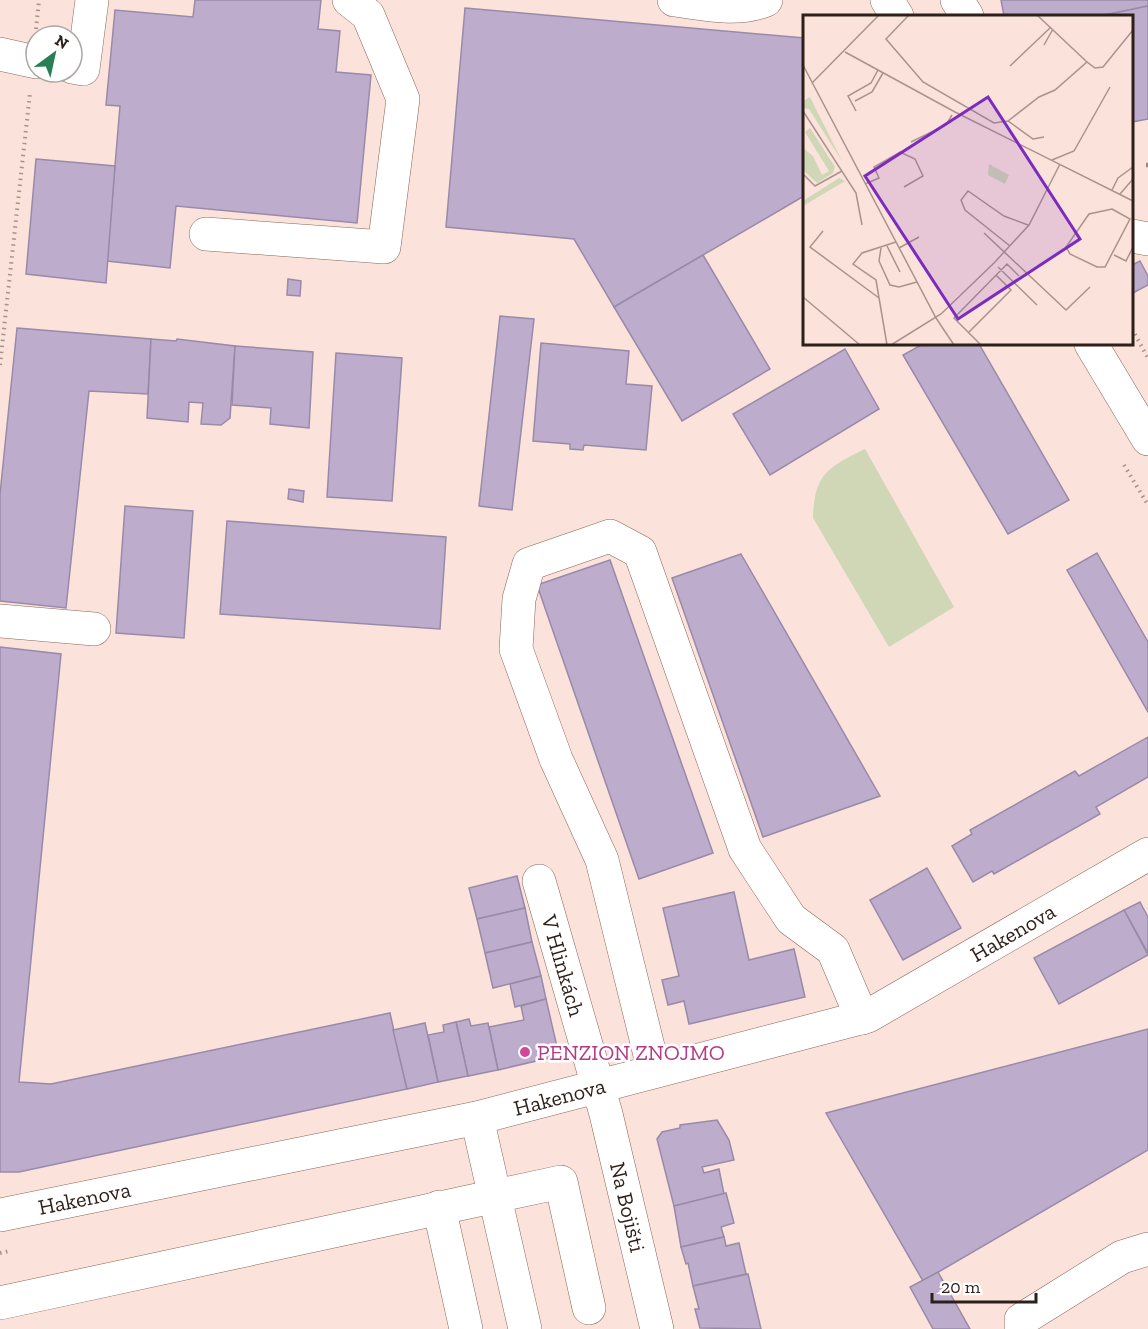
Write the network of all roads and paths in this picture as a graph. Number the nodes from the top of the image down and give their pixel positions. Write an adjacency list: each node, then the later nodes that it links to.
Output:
1 (39, 0): 10 (path)
2 (92, 0): 13 (street)
3 (349, 0): 15 (street)
4 (674, 0): 5 (street)
5 (766, 0)
6 (887, 0): 8 (street)
7 (957, 0): 9 (street)
8 (896, 15)
9 (966, 15)
10 (37, 24)
11 (0, 54): 12 (street)
12 (24, 59)
13 (84, 61)
14 (32, 84): 21 (path)
15 (206, 234)
16 (1133, 236): 17 (street)
17 (1148, 239)
18 (1133, 332): 20 (path)
19 (1092, 345): 22 (street)
20 (1148, 358)
21 (0, 365)
22 (1148, 439)
23 (0, 621): 24 (street)
24 (94, 629)
25 (1148, 854): 27 (street, Hakenova)
26 (539, 881): 29 (street, V Hlinkách)
27 (862, 1018): 28 (street, Hakenova); 28 (street)
28 (654, 1071): 29 (street, Hakenova)
29 (597, 1086): 30 (street, Hakenova); 39 (street, Na Bojišti)
30 (477, 1118): 31 (street); 33 (street, Hakenova)
31 (494, 1195): 32 (street); 36 (street); 38 (street)
32 (439, 1207): 35 (street); 37 (street)
33 (0, 1215)
34 (1148, 1249): 40 (street)
35 (0, 1303)
36 (589, 1308)
37 (466, 1329)
38 (525, 1329)
39 (657, 1329)
40 (1021, 1329)

